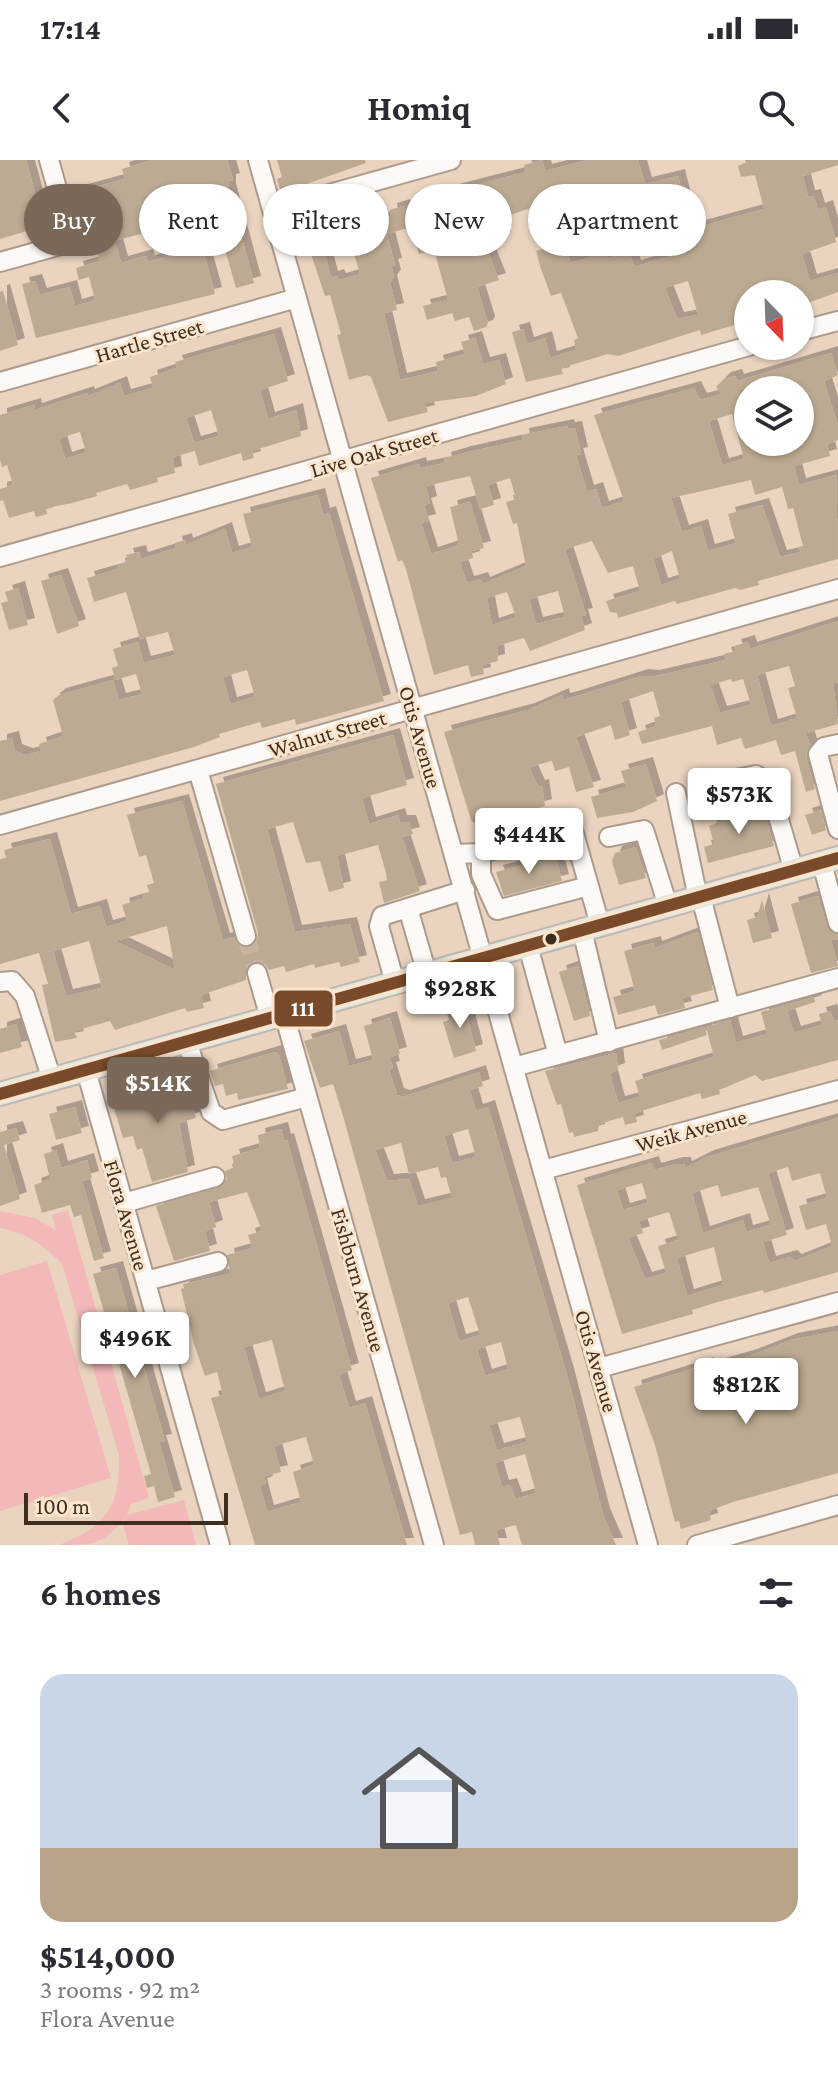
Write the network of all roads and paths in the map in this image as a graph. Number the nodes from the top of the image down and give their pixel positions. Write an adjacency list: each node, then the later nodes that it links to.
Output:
1 (49, 160): 7 (street)
2 (258, 160): 4 (street, Otis Avenue)
3 (451, 160): 5 (street)
4 (265, 184)
5 (365, 184)
6 (285, 256): 8 (street, Otis Avenue)
7 (0, 262)
8 (297, 298): 12 (street, Hartle Street); 13 (street, Otis Avenue)
9 (838, 321): 10 (street)
10 (814, 327)
11 (734, 350): 13 (street, Live Oak Street)
12 (0, 382)
13 (343, 460): 14 (street, Live Oak Street); 16 (street, Otis Avenue)
14 (0, 557)
15 (838, 589): 16 (street, Walnut Street)
16 (413, 709): 18 (street, Walnut Street); 25 (street, Otis Avenue)
17 (838, 744): 22 (street)
18 (198, 770): 21 (street, Walnut Street); 35 (street)
19 (736, 779): 27 (street)
20 (676, 793): 30 (street)
21 (0, 825)
22 (838, 829)
23 (609, 837): 31 (street)
24 (481, 853): 25 (street); 28 (street); 28 (street)
25 (454, 854): 29 (street, Otis Avenue)
26 (830, 861): 27 (main road); 33 (street)
27 (794, 871): 30 (main road)
28 (589, 886): 34 (street)
29 (465, 890): 32 (street); 37 (street, Otis Avenue)
30 (699, 898): 31 (main road); 43 (street)
31 (668, 906): 34 (main road)
32 (408, 908): 39 (street); 42 (street)
33 (838, 923)
34 (591, 928): 36 (main road); 46 (street)
35 (246, 936)
36 (528, 946): 37 (main road); 47 (street)
37 (484, 958): 39 (main road); 48 (street, Otis Avenue)
38 (257, 973): 44 (street, Fishburn Avenue)
39 (427, 974): 42 (main road)
40 (838, 978): 43 (street)
41 (0, 982): 50 (street)
42 (395, 983): 44 (main road)
43 (730, 1008): 46 (street)
44 (277, 1016): 45 (main road); 53 (street, Fishburn Avenue)
45 (187, 1042): 49 (main road); 53 (street)
46 (609, 1042): 47 (street)
47 (558, 1055): 48 (street)
48 (514, 1067): 54 (street, Otis Avenue)
49 (86, 1070): 50 (main road); 56 (street, Flora Avenue)
50 (52, 1080): 52 (main road)
51 (838, 1090): 54 (street, Weik Avenue)
52 (0, 1094)
53 (307, 1097): 63 (street, Fishburn Avenue)
54 (543, 1170): 60 (street, Otis Avenue)
55 (215, 1177): 56 (street)
56 (124, 1203): 58 (street, Flora Avenue)
57 (218, 1262): 58 (street)
58 (146, 1281): 62 (street, Flora Avenue)
59 (838, 1302): 60 (street)
60 (599, 1368): 64 (street, Otis Avenue)
61 (838, 1505): 65 (street)
62 (220, 1545)
63 (434, 1545)
64 (648, 1545)
65 (697, 1545)

